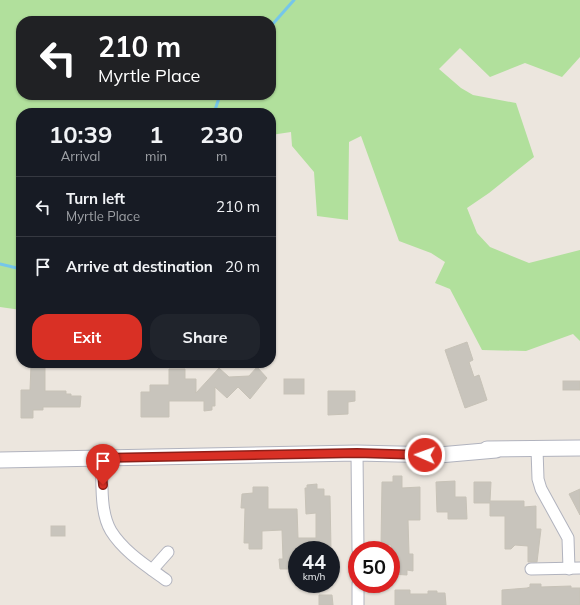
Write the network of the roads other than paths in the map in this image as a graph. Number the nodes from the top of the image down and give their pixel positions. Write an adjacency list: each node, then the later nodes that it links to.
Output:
1 (580, 448): 2 (main road)
2 (538, 449): 3 (main road); 9 (street)
3 (357, 453): 4 (main road); 6 (street)
4 (101, 458): 5 (main road); 10 (street)
5 (0, 460)
6 (358, 541)
7 (168, 552): 10 (street)
8 (531, 569): 9 (street)
9 (575, 569)
10 (152, 570): 11 (street)
11 (166, 580)
12 (358, 593): 13 (street)
13 (358, 605)

